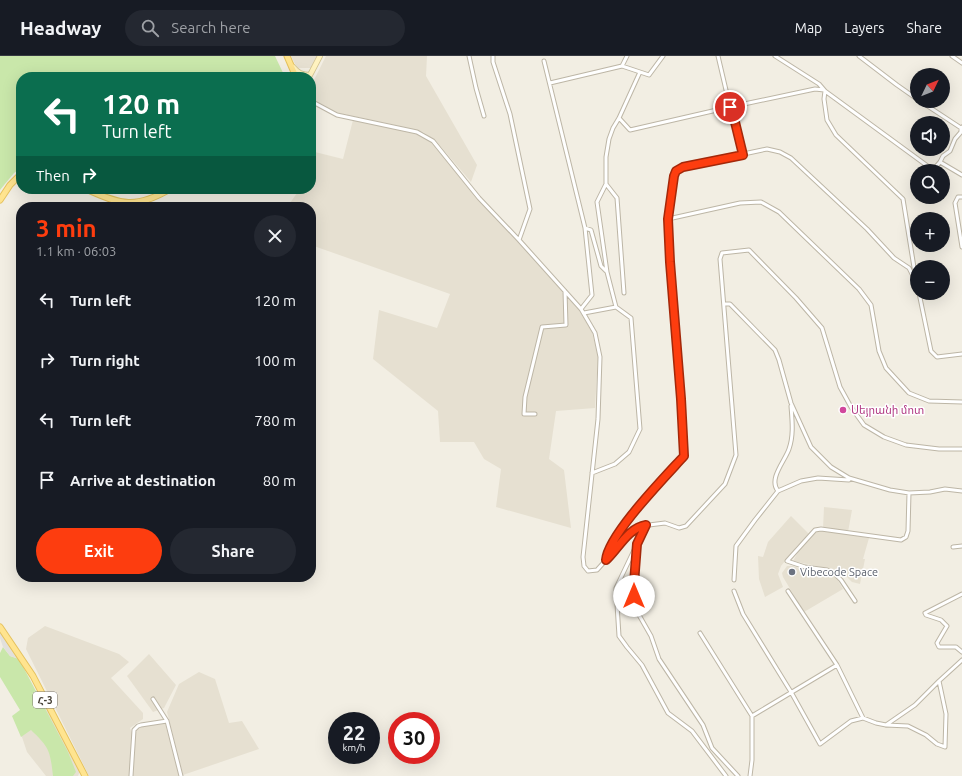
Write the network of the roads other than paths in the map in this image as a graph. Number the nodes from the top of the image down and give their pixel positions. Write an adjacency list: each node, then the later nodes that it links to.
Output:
1 (287, 56): 13 (main road)
2 (320, 56): 17 (main road)
3 (469, 56): 25 (street)
4 (493, 56): 41 (street)
5 (627, 56): 14 (street)
6 (663, 56): 18 (street)
7 (718, 56): 23 (street)
8 (776, 56): 20 (street)
9 (859, 56): 21 (street)
10 (952, 56): 12 (street)
11 (544, 61): 19 (street)
12 (962, 63)
13 (292, 66): 15 (main road); 16 (main road)
14 (622, 66): 18 (street); 19 (street)
15 (294, 72)
16 (297, 72)
17 (312, 72)
18 (640, 72): 26 (street)
19 (550, 83): 40 (street)
20 (824, 91): 23 (street); 29 (street); 43 (street)
21 (910, 94)
22 (316, 104): 41 (street)
23 (730, 107): 26 (street); 28 (street)
24 (931, 108): 27 (street)
25 (484, 116)
26 (619, 118): 32 (street)
27 (961, 127): 29 (street)
28 (743, 155): 39 (street); 44 (street)
29 (940, 162): 30 (street)
30 (962, 175)
31 (16, 179): 36 (main road)
32 (606, 184): 45 (street); 47 (street)
33 (98, 194): 37 (main road)
34 (160, 194): 38 (main road)
35 (962, 197): 42 (street)
36 (0, 200)
37 (123, 202)
38 (137, 202)
39 (668, 219): 54 (street); 67 (street)
40 (585, 228): 45 (street); 51 (street)
41 (519, 240): 46 (street)
42 (962, 247)
43 (913, 260)
44 (910, 270)
45 (607, 272): 50 (street)
46 (565, 291): 51 (street); 56 (street)
47 (624, 293)
48 (920, 300): 53 (street)
49 (724, 304): 55 (street); 57 (street); 63 (street)
50 (616, 307): 52 (street); 58 (street)
51 (581, 309): 52 (street)
52 (584, 313): 58 (street)
53 (962, 354)
54 (962, 402)
55 (791, 403): 61 (street); 62 (street)
56 (535, 414)
57 (962, 448)
58 (592, 473): 67 (street)
59 (849, 480): 61 (street)
60 (962, 491): 62 (street)
61 (778, 492): 68 (street)
62 (909, 492): 72 (street)
63 (646, 525): 64 (street); 67 (street)
64 (637, 544): 88 (street); 89 (street)
65 (962, 546): 66 (street)
66 (953, 547)
67 (606, 560)
68 (734, 580)
69 (734, 591): 79 (street)
70 (788, 591): 77 (street)
71 (962, 594): 75 (street)
72 (855, 601)
73 (0, 627): 85 (main road, Հ-3)
74 (700, 633): 81 (street)
75 (962, 652)
76 (962, 660): 78 (street)
77 (837, 665): 79 (street); 82 (street)
78 (938, 681): 84 (street); 84 (street)
79 (791, 692): 81 (street); 82 (street)
80 (153, 699): 83 (street)
81 (752, 716): 90 (street)
82 (863, 718): 84 (street)
83 (167, 721): 86 (street); 87 (street)
84 (886, 725)
85 (85, 776)
86 (131, 776)
87 (181, 776)
88 (726, 776)
89 (738, 776)
90 (750, 776)

